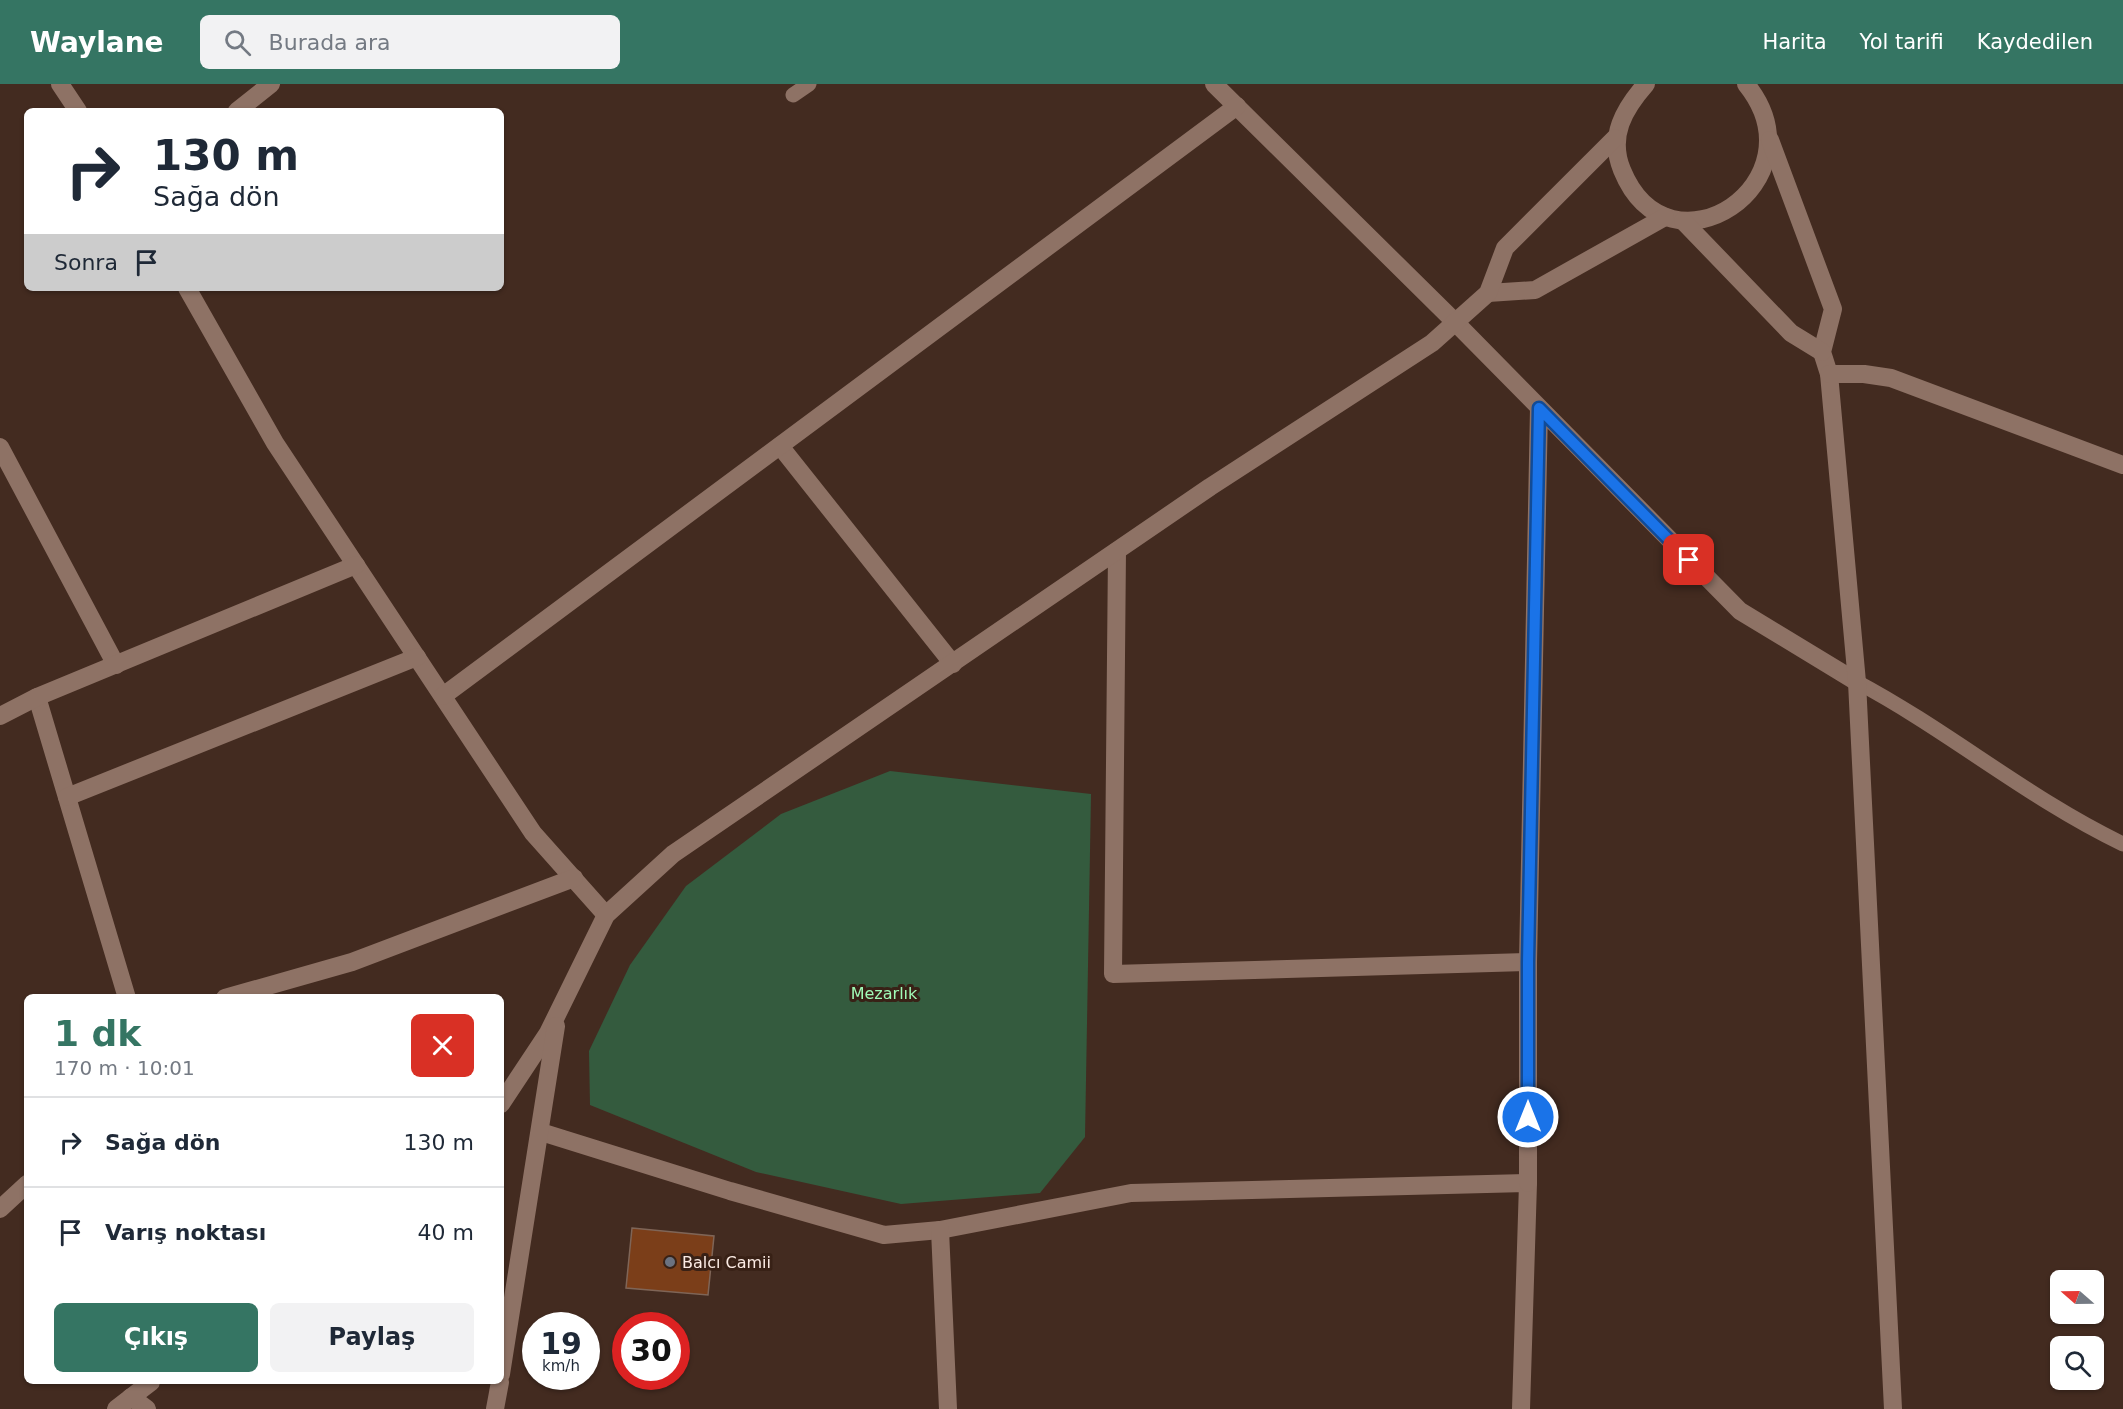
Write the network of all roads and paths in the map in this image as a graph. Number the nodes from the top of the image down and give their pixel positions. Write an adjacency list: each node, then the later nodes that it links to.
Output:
1 (60, 84): 10 (street)
2 (271, 84): 11 (street)
3 (809, 84): 8 (lane)
4 (1214, 84): 9 (street)
5 (1746, 84): 7 (street)
6 (1641, 86): 12 (street)
7 (1761, 92): 13 (street)
8 (793, 95)
9 (1237, 106): 18 (street); 22 (street)
10 (76, 108)
11 (241, 108)
12 (1616, 138): 14 (street); 17 (street)
13 (1770, 140): 15 (street); 19 (street)
14 (1665, 217): 15 (street); 17 (street)
15 (1683, 221): 19 (street)
16 (189, 291): 26 (street)
17 (1488, 293): 18 (street)
18 (1455, 322): 21 (street); 25 (street)
19 (1822, 352): 20 (street)
20 (1829, 374): 24 (street); 30 (street)
21 (1539, 408): 30 (street); 38 (street)
22 (780, 446): 28 (street); 31 (street)
23 (0, 447): 29 (street)
24 (2123, 465)
25 (1117, 551): 28 (street); 38 (street)
26 (356, 565): 27 (street); 29 (street)
27 (417, 657): 31 (street); 34 (street)
28 (953, 664): 37 (street)
29 (116, 665): 32 (street)
30 (1857, 682): 35 (lane); 57 (street)
31 (443, 696): 36 (street)
32 (37, 697): 33 (street); 34 (street)
33 (0, 716)
34 (67, 797): 39 (street)
35 (2123, 844)
36 (574, 878): 37 (street); 40 (street)
37 (606, 915): 41 (street)
38 (1528, 962): 44 (street)
39 (126, 994)
40 (240, 994)
41 (558, 1012): 42 (street); 43 (street)
42 (504, 1099)
43 (541, 1132): 47 (street); 48 (street)
44 (1528, 1183): 47 (street); 56 (street)
45 (24, 1187): 46 (street)
46 (0, 1209)
47 (940, 1230): 55 (street)
48 (504, 1356)
49 (148, 1384): 51 (street)
50 (500, 1384): 54 (street)
51 (131, 1397): 52 (street); 53 (street)
52 (116, 1409)
53 (147, 1409)
54 (495, 1409)
55 (948, 1409)
56 (1521, 1409)
57 (1893, 1409)

